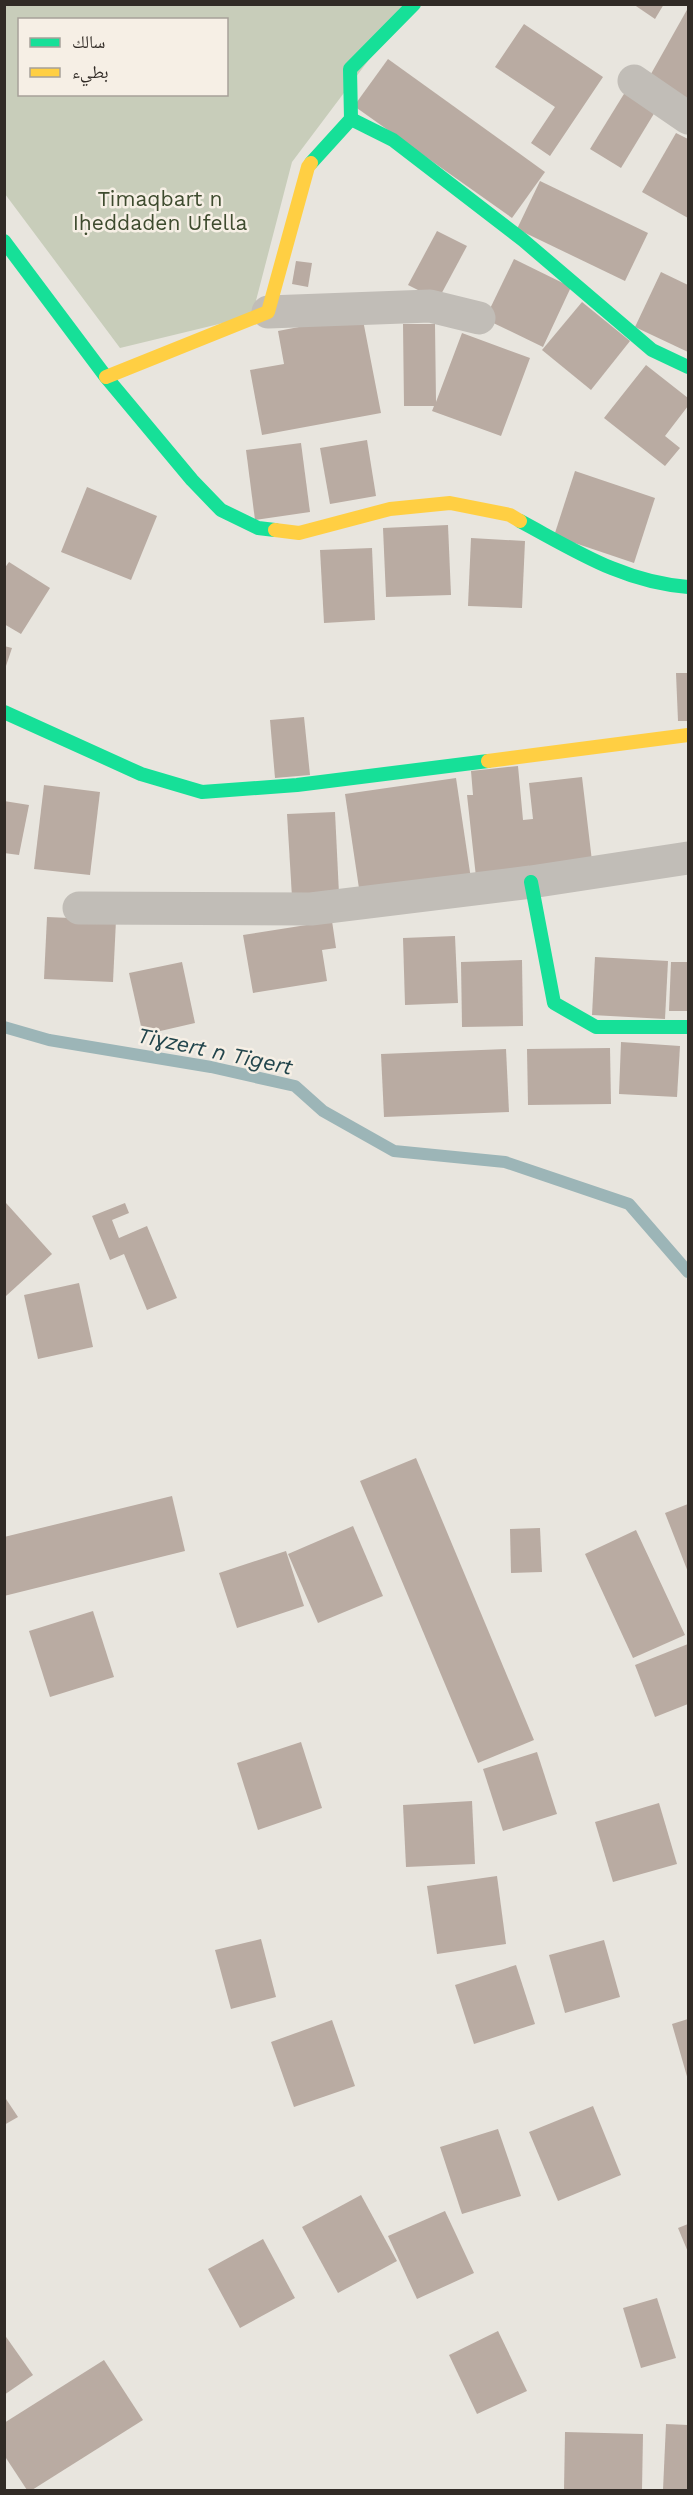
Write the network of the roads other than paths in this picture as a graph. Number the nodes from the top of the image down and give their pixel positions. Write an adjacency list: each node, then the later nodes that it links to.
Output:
1 (414, 4): 4 (street)
2 (634, 81): 3 (street)
3 (688, 118)
4 (351, 119): 6 (street); 8 (street)
5 (4, 241): 9 (street)
6 (268, 312): 7 (street); 9 (street)
7 (479, 318)
8 (688, 368)
9 (106, 377): 10 (street)
10 (688, 587)
11 (4, 712): 12 (street)
12 (688, 735)
13 (688, 858): 14 (street)
14 (531, 882): 15 (street); 16 (street)
15 (79, 908)
16 (688, 1027)

